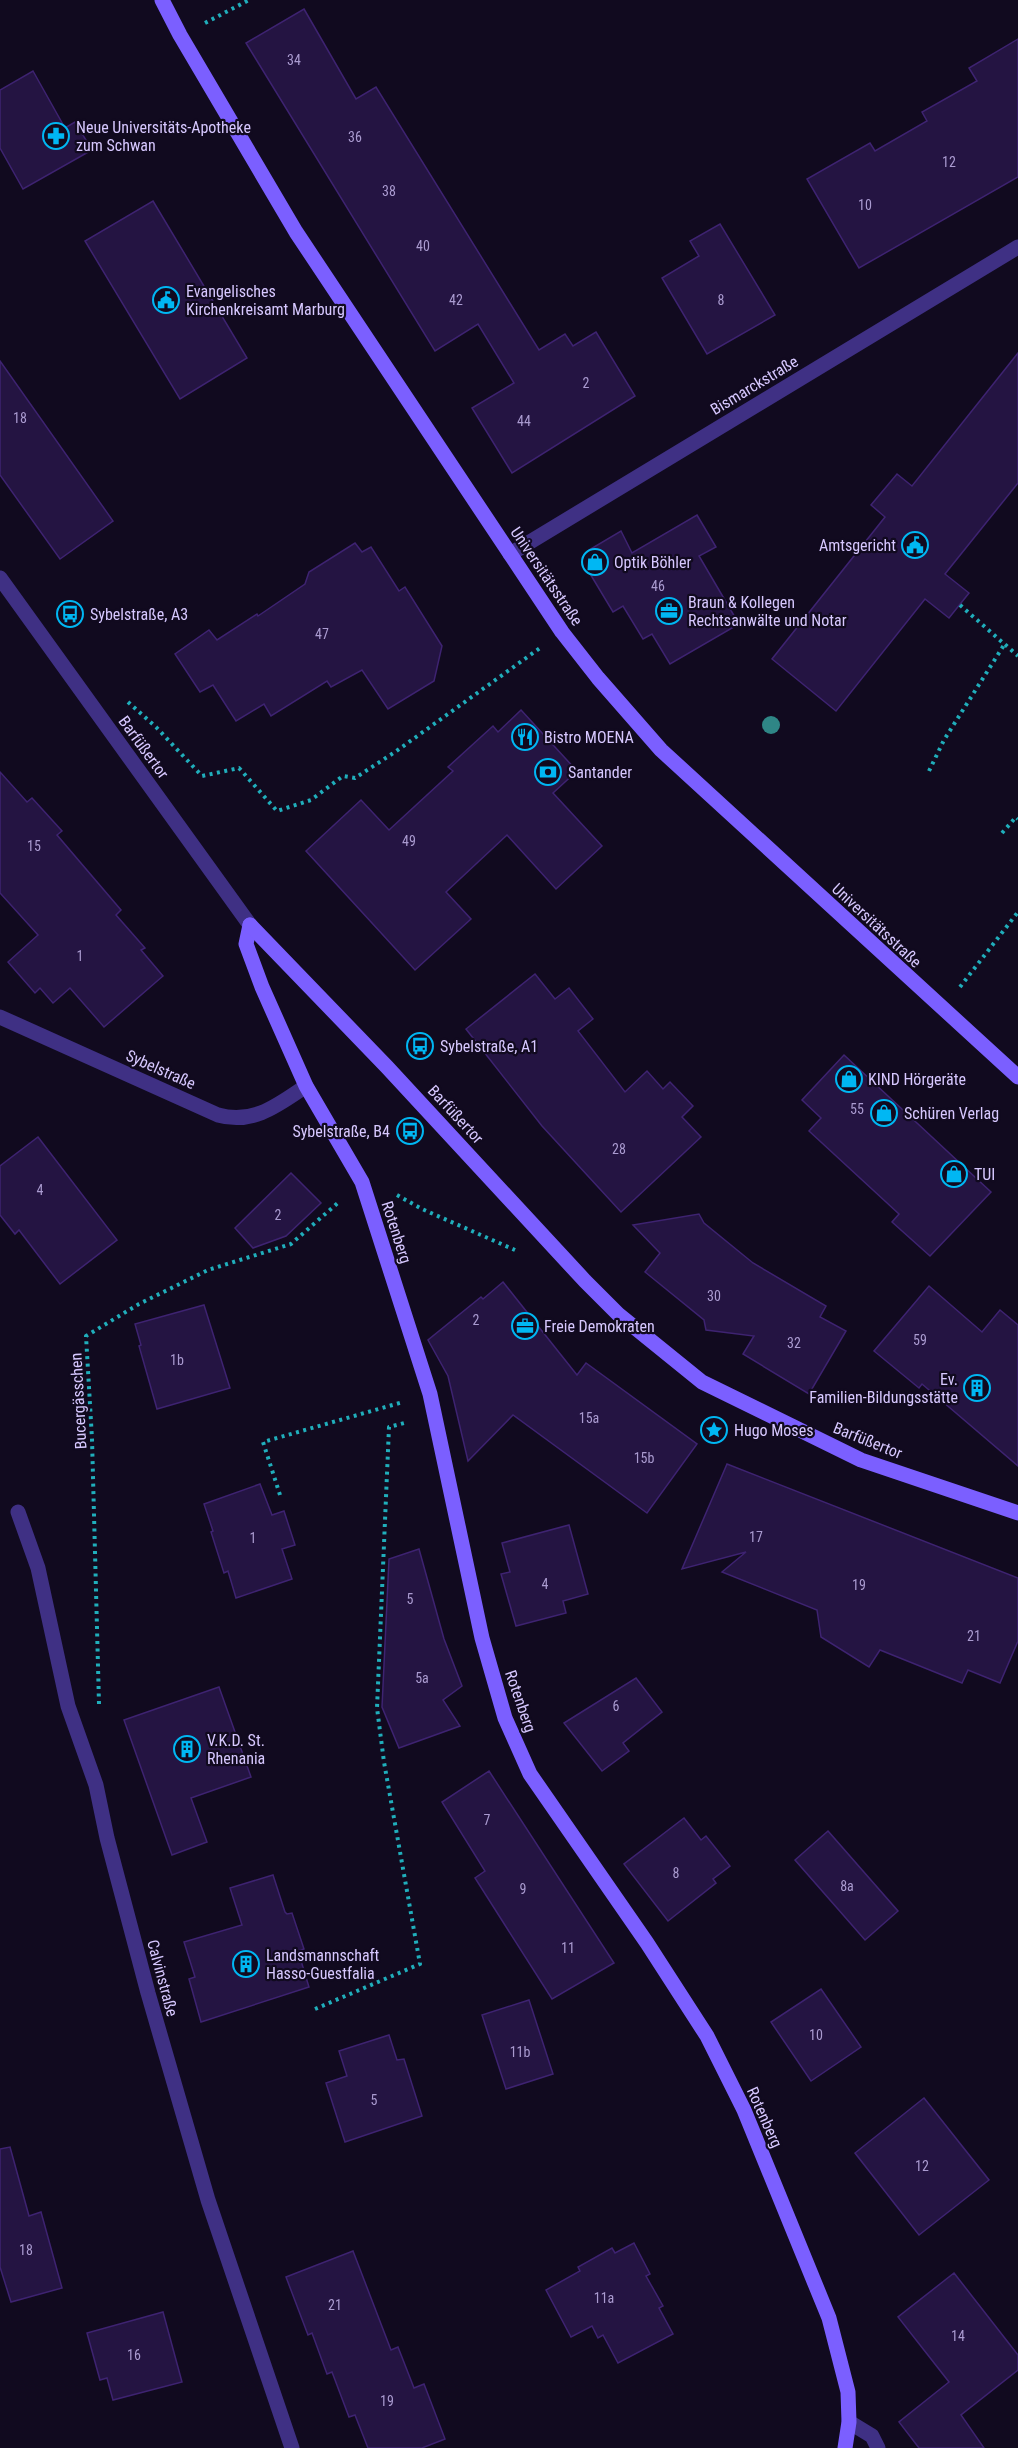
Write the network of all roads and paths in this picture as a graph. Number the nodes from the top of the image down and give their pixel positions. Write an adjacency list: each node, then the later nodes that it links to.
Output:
1 (162, 0): 3 (street, Universitätsstraße)
2 (249, 0): 3 (path)
3 (180, 35): 5 (street, Universitätsstraße)
4 (1018, 247): 5 (street, Bismarckstraße)
5 (510, 554): 8 (street, Universitätsstraße)
6 (0, 578): 16 (street, Barfüßertor)
7 (960, 605): 9 (path)
8 (562, 632): 11 (path); 19 (street, Universitätsstraße)
9 (1004, 645): 10 (path); 12 (path)
10 (1018, 656)
11 (125, 699)
12 (929, 771)
13 (1018, 819): 14 (path)
14 (1002, 833)
15 (1018, 912): 17 (path)
16 (250, 926): 20 (street, Rotenberg); 28 (street, Barfüßertor)
17 (967, 976)
18 (0, 1017): 20 (street, Sybelstraße)
19 (1018, 1077)
20 (306, 1086): 21 (street, Rotenberg)
21 (362, 1182): 24 (street, Rotenberg); 29 (path, Bucergässchen)
22 (392, 1192): 23 (path)
23 (520, 1252)
24 (430, 1394): 26 (path); 31 (street, Rotenberg)
25 (388, 1427): 30 (path)
26 (280, 1495)
27 (18, 1512): 32 (street, Calvinstraße)
28 (1018, 1513)
29 (99, 1708)
30 (315, 2009)
31 (849, 2422): 33 (street, Rotenberg); 34 (street)
32 (292, 2448)
33 (845, 2448)
34 (878, 2448)

